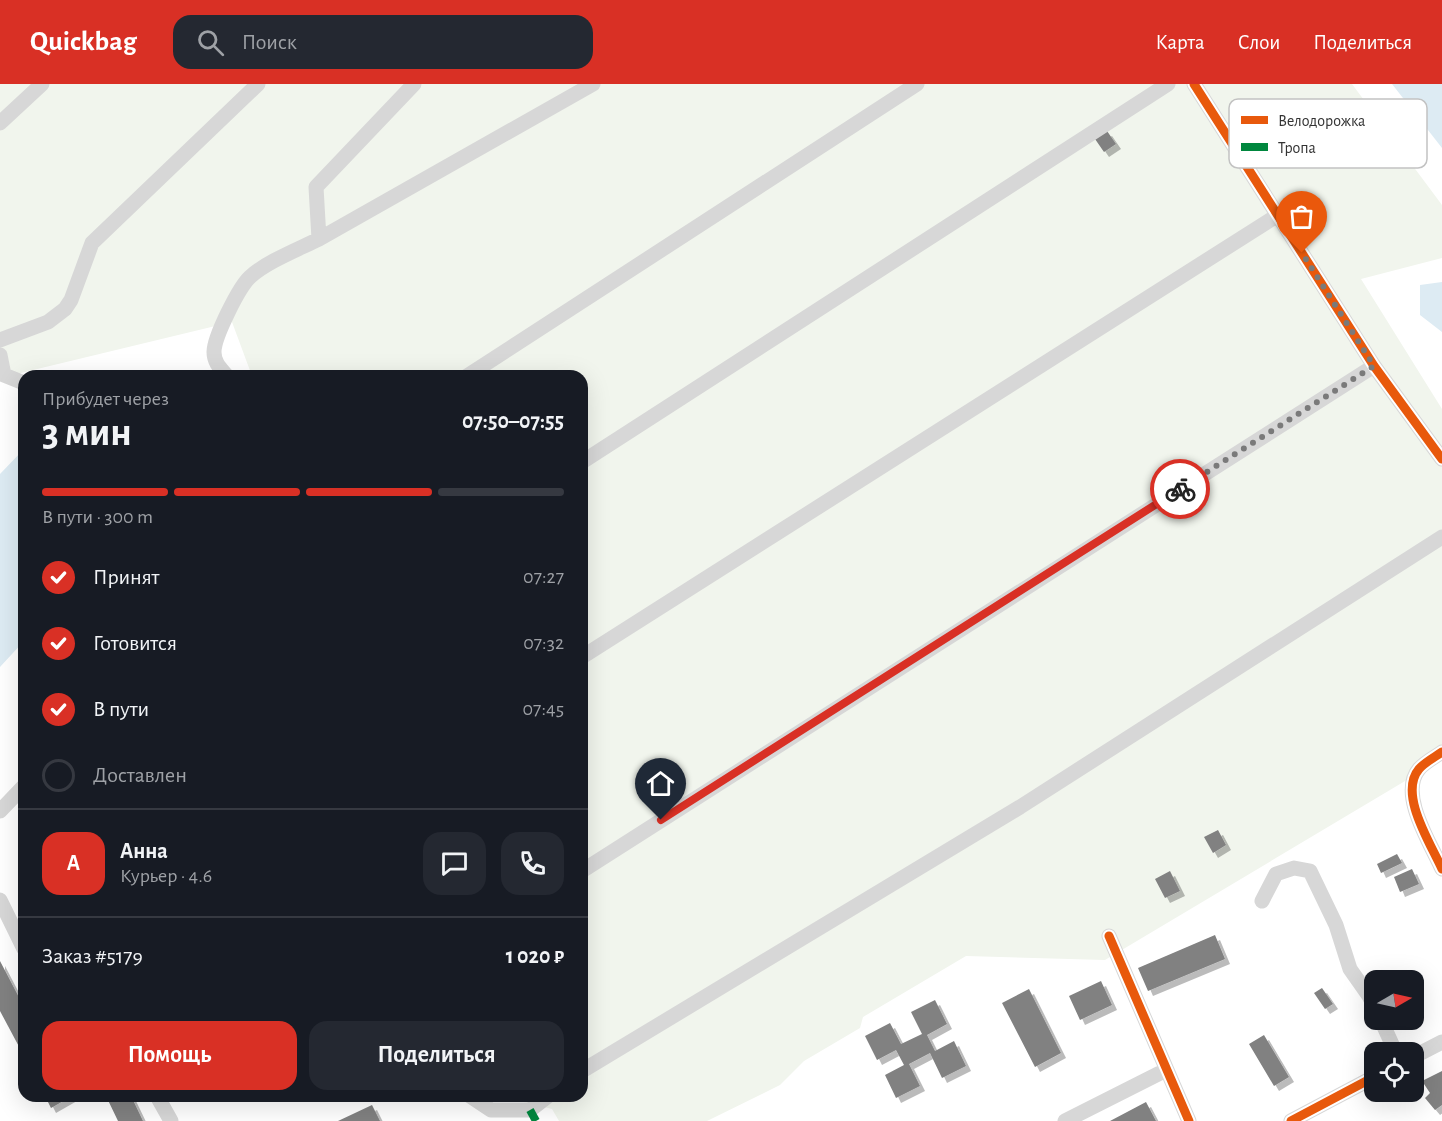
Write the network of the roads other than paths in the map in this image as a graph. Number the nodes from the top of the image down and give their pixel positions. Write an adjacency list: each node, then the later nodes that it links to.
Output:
1 (42, 84): 8 (street)
2 (258, 84): 13 (street)
3 (414, 84): 12 (street)
4 (593, 84): 12 (street)
5 (917, 84): 17 (street)
6 (1168, 84): 20 (street)
7 (1194, 84): 9 (street)
8 (0, 123)
9 (1229, 139)
10 (1248, 168): 11 (street)
11 (1278, 215): 15 (street); 23 (street)
12 (319, 239): 16 (street)
13 (0, 340)
14 (0, 355): 18 (street)
15 (1374, 366): 21 (street); 27 (street)
16 (222, 370)
17 (476, 370)
18 (2, 374): 19 (street)
19 (18, 381)
20 (588, 458)
21 (1442, 459)
22 (1442, 537): 36 (street)
23 (588, 653)
24 (1442, 752): 28 (street)
25 (18, 792): 26 (street)
26 (0, 811)
27 (588, 867)
28 (1442, 869)
29 (0, 900): 32 (street)
30 (1262, 901): 33 (street)
31 (1109, 936): 37 (street)
32 (18, 937)
33 (1364, 989)
34 (1442, 1042): 35 (street)
35 (1424, 1051)
36 (588, 1067)
37 (1166, 1070): 43 (street); 44 (street)
38 (1364, 1082): 45 (street)
39 (160, 1102): 42 (street)
40 (479, 1102): 41 (street)
41 (540, 1102)
42 (171, 1121)
43 (1065, 1121)
44 (1189, 1121)
45 (1291, 1121)

